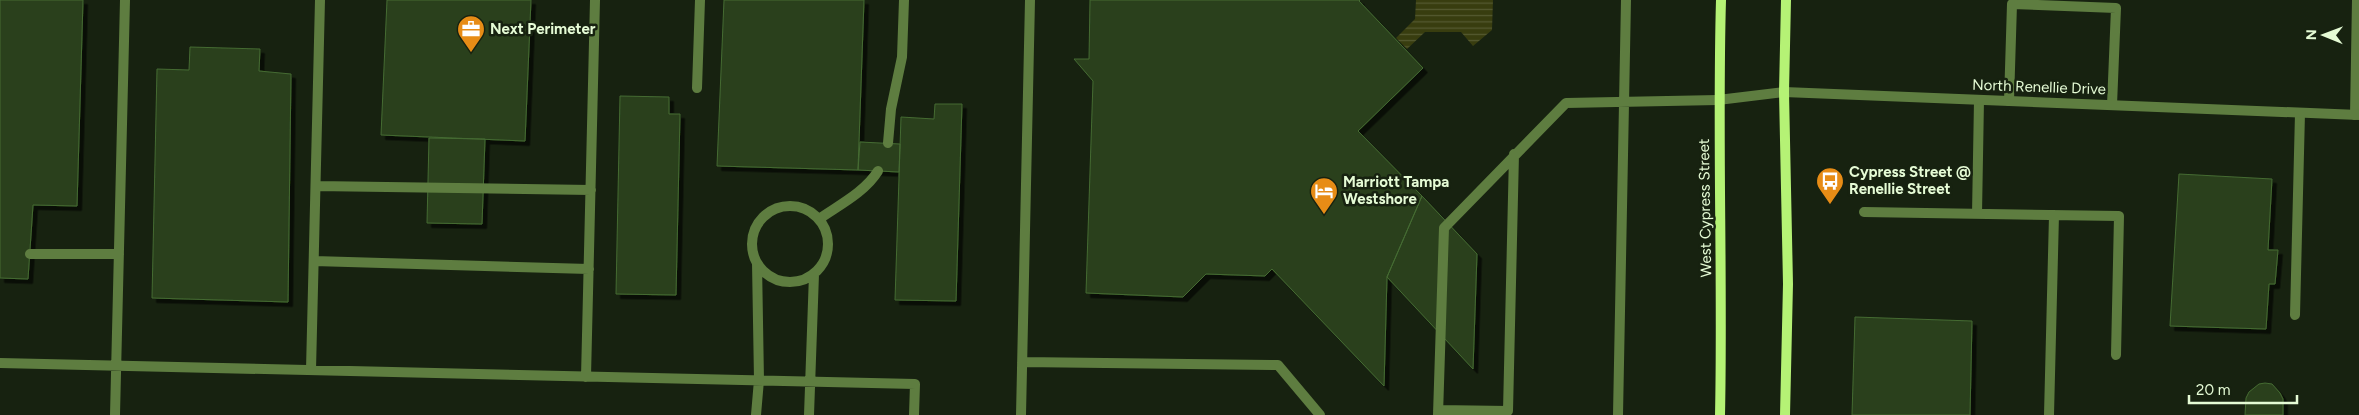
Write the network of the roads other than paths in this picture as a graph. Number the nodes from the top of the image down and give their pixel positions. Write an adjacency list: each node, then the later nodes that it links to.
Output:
1 (125, 0): 30 (street)
2 (320, 0): 23 (street)
3 (595, 0): 24 (street)
4 (700, 0): 11 (street)
5 (904, 0): 20 (street)
6 (1030, 0): 37 (street)
7 (1626, 0): 15 (street)
8 (1720, 0): 13 (street, West Cypress Street)
9 (1786, 0): 12 (street)
10 (2357, 0): 19 (street)
11 (697, 88)
12 (1784, 92): 13 (street, North Renellie Drive); 14 (street, North Renellie Drive); 53 (street)
13 (1718, 100): 15 (street, North Renellie Drive); 52 (street, West Cypress Street)
14 (1979, 100): 16 (street, North Renellie Drive); 26 (street)
15 (1624, 102): 21 (street, North Renellie Drive); 51 (street)
16 (2009, 102): 17 (street, North Renellie Drive); 17 (street)
17 (2112, 105): 18 (street, North Renellie Drive)
18 (2300, 113): 19 (street, North Renellie Drive); 35 (street)
19 (2357, 115)
20 (888, 144)
21 (1514, 154): 44 (street, North Renellie Drive); 44 (street)
22 (878, 171): 28 (street)
23 (316, 186): 24 (street); 31 (street)
24 (591, 190): 33 (street)
25 (1864, 212): 26 (street)
26 (1977, 214): 27 (street)
27 (2054, 215): 36 (street); 54 (street)
28 (819, 218): 32 (street); 34 (street)
29 (30, 254): 30 (street)
30 (119, 254): 39 (street)
31 (314, 261): 33 (street); 40 (street)
32 (756, 263): 34 (street); 42 (street)
33 (589, 269): 41 (street)
34 (814, 274): 43 (street)
35 (2295, 315)
36 (2116, 355)
37 (1022, 362): 49 (street); 50 (street)
38 (0, 363): 39 (street)
39 (116, 366): 40 (street); 45 (street)
40 (311, 370): 41 (street)
41 (586, 376): 42 (street)
42 (759, 380): 43 (street); 46 (street)
43 (811, 382): 47 (street); 48 (street)
44 (1438, 412)
45 (115, 415)
46 (756, 415)
47 (809, 415)
48 (914, 415)
49 (1021, 415)
50 (1320, 415)
51 (1618, 415)
52 (1720, 415)
53 (1785, 415)
54 (2049, 415)

